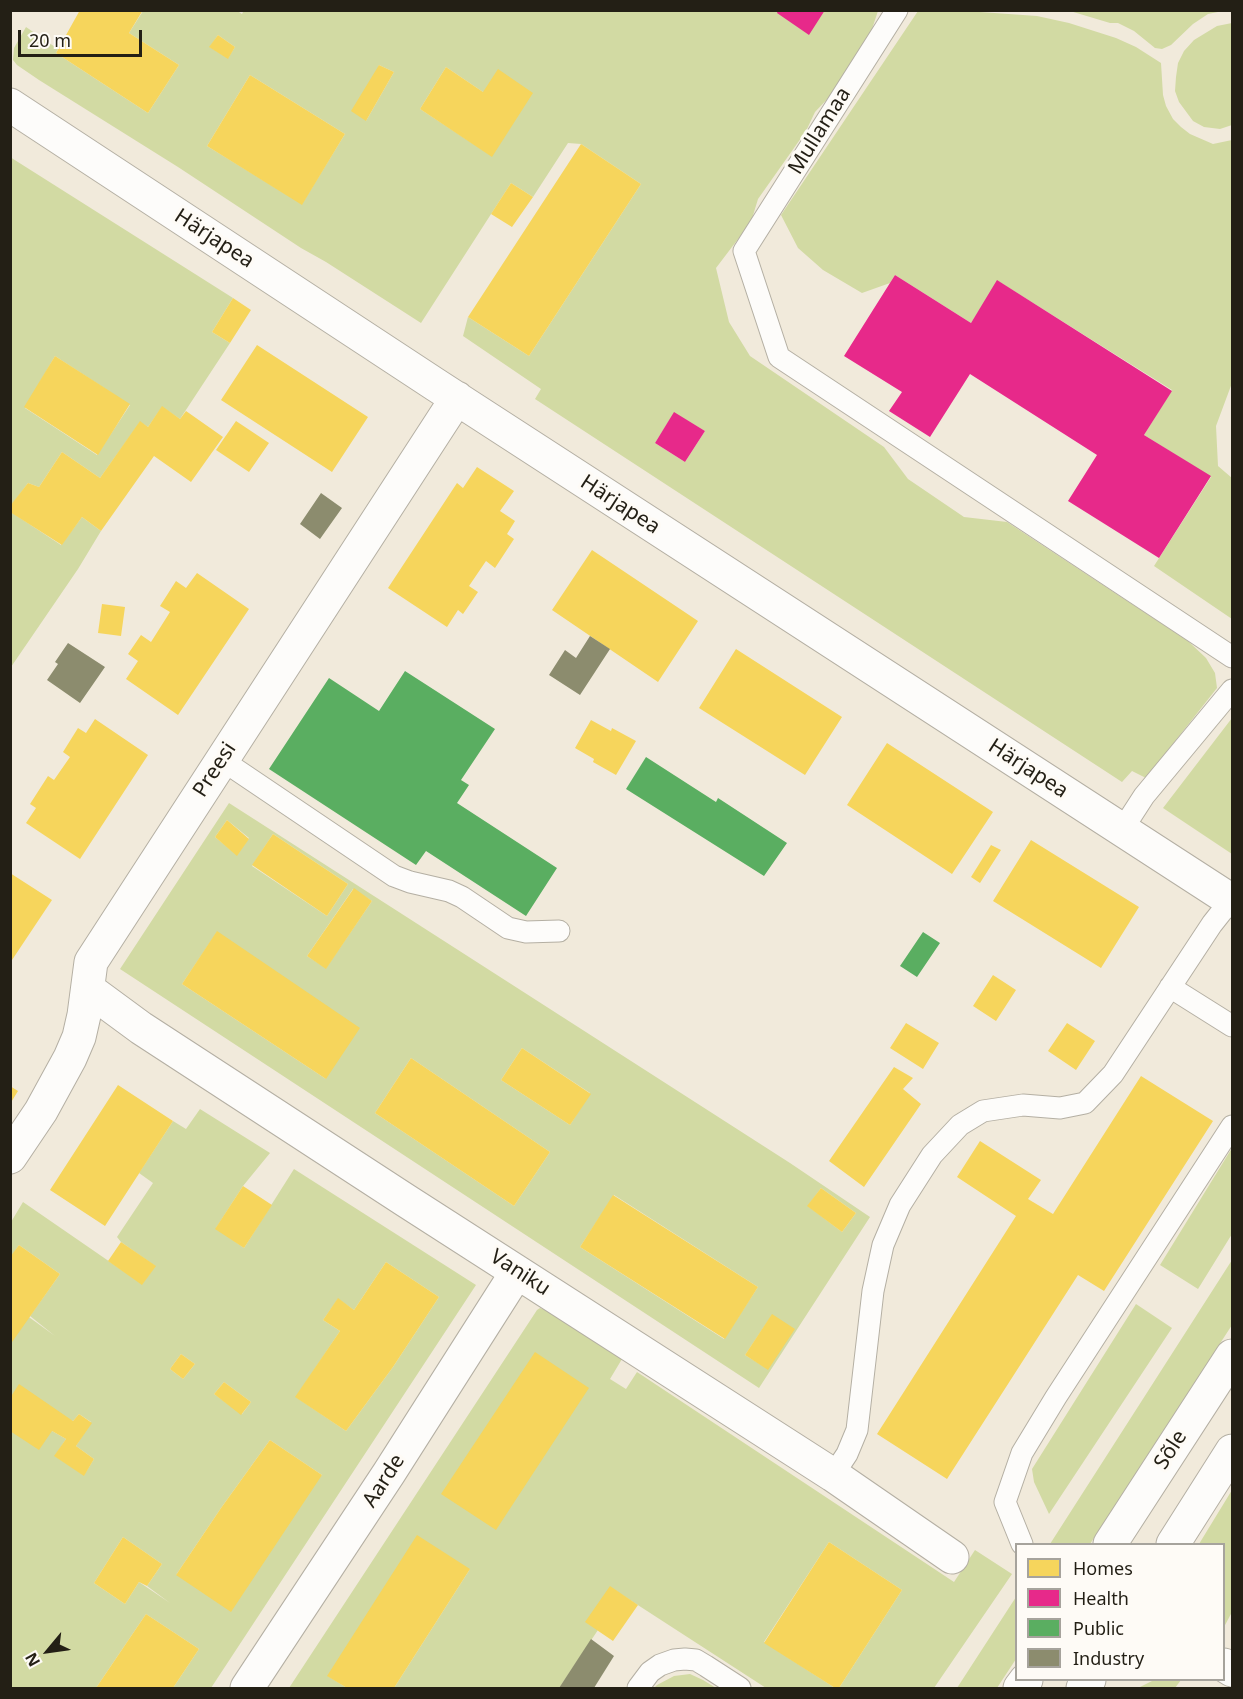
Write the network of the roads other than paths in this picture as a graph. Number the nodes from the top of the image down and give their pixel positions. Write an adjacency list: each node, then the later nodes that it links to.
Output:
1 (897, 10): 4 (lane, Mullamaa)
2 (10, 105): 3 (street, Härjapea)
3 (457, 398): 6 (street, Preesi); 7 (street, Härjapea)
4 (1233, 657)
5 (1233, 690): 7 (lane)
6 (222, 760): 9 (lane); 11 (street, Preesi)
7 (1122, 830): 8 (street, Härjapea)
8 (1232, 901): 10 (lane)
9 (559, 931)
10 (1170, 987): 12 (lane); 18 (lane)
11 (88, 989): 14 (street, Preesi); 15 (street, Vaniku)
12 (1233, 1026)
13 (1233, 1126): 19 (lane)
14 (10, 1157)
15 (517, 1272): 18 (street, Vaniku); 23 (street, Aarde)
16 (1233, 1356): 20 (street, Sõle)
17 (1233, 1451): 21 (street)
18 (833, 1475): 22 (street, Vaniku)
19 (1021, 1543)
20 (1111, 1543)
21 (1174, 1543)
22 (952, 1557)
23 (248, 1689)
24 (638, 1689): 25 (lane)
25 (740, 1689)

